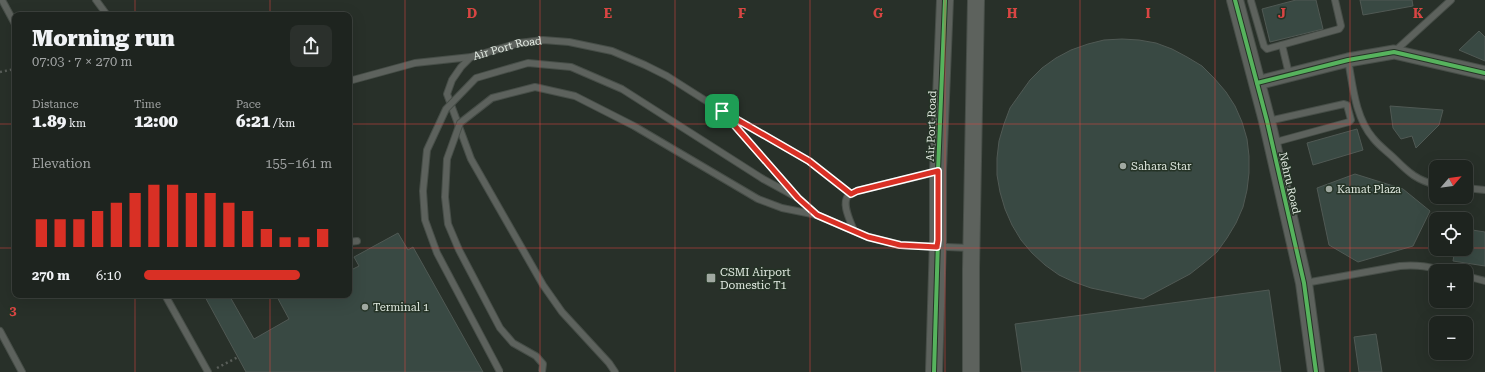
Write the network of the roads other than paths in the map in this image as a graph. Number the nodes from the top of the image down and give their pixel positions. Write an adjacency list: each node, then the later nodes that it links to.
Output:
1 (2, 0): 9 (lane)
2 (96, 0): 8 (lane)
3 (945, 0): 21 (street, Air Port Road)
4 (976, 0): 32 (street)
5 (1335, 0): 10 (lane)
6 (1451, 0): 11 (lane)
7 (1244, 2): 10 (lane); 17 (street, Nehru Road)
8 (106, 12)
9 (12, 18)
10 (1282, 45): 15 (lane)
11 (1394, 52): 13 (street); 14 (street)
12 (471, 57): 16 (lane); 18 (lane, Air Port Road); 43 (lane, Air Port Road)
13 (1348, 60): 15 (street); 22 (lane)
14 (1485, 73)
15 (1289, 74): 17 (street)
16 (352, 80)
17 (1257, 83): 19 (street, Nehru Road)
18 (722, 111): 25 (lane, Air Port Road); 26 (lane)
19 (1267, 121): 20 (street, Nehru Road); 20 (lane)
20 (1272, 143): 36 (street, Nehru Road)
21 (938, 171): 25 (lane, Air Port Road); 31 (street, Air Port Road)
22 (1429, 183)
23 (1473, 189): 24 (lane)
24 (1485, 190)
25 (851, 194): 28 (lane)
26 (798, 198): 27 (lane); 41 (lane, bridge)
27 (817, 215): 28 (lane); 42 (lane, bridge)
28 (854, 231): 31 (lane)
29 (357, 241): 30 (lane)
30 (352, 242)
31 (937, 247): 32 (lane); 44 (street, Air Port Road)
32 (972, 248): 45 (street)
33 (1429, 267): 36 (lane)
34 (1473, 277): 35 (lane)
35 (1485, 280)
36 (1304, 283): 46 (street, Nehru Road)
37 (167, 298): 40 (lane)
38 (0, 331): 39 (lane)
39 (22, 372)
40 (209, 372)
41 (500, 372)
42 (542, 372)
43 (615, 372)
44 (934, 372)
45 (972, 372)
46 (1316, 372)

